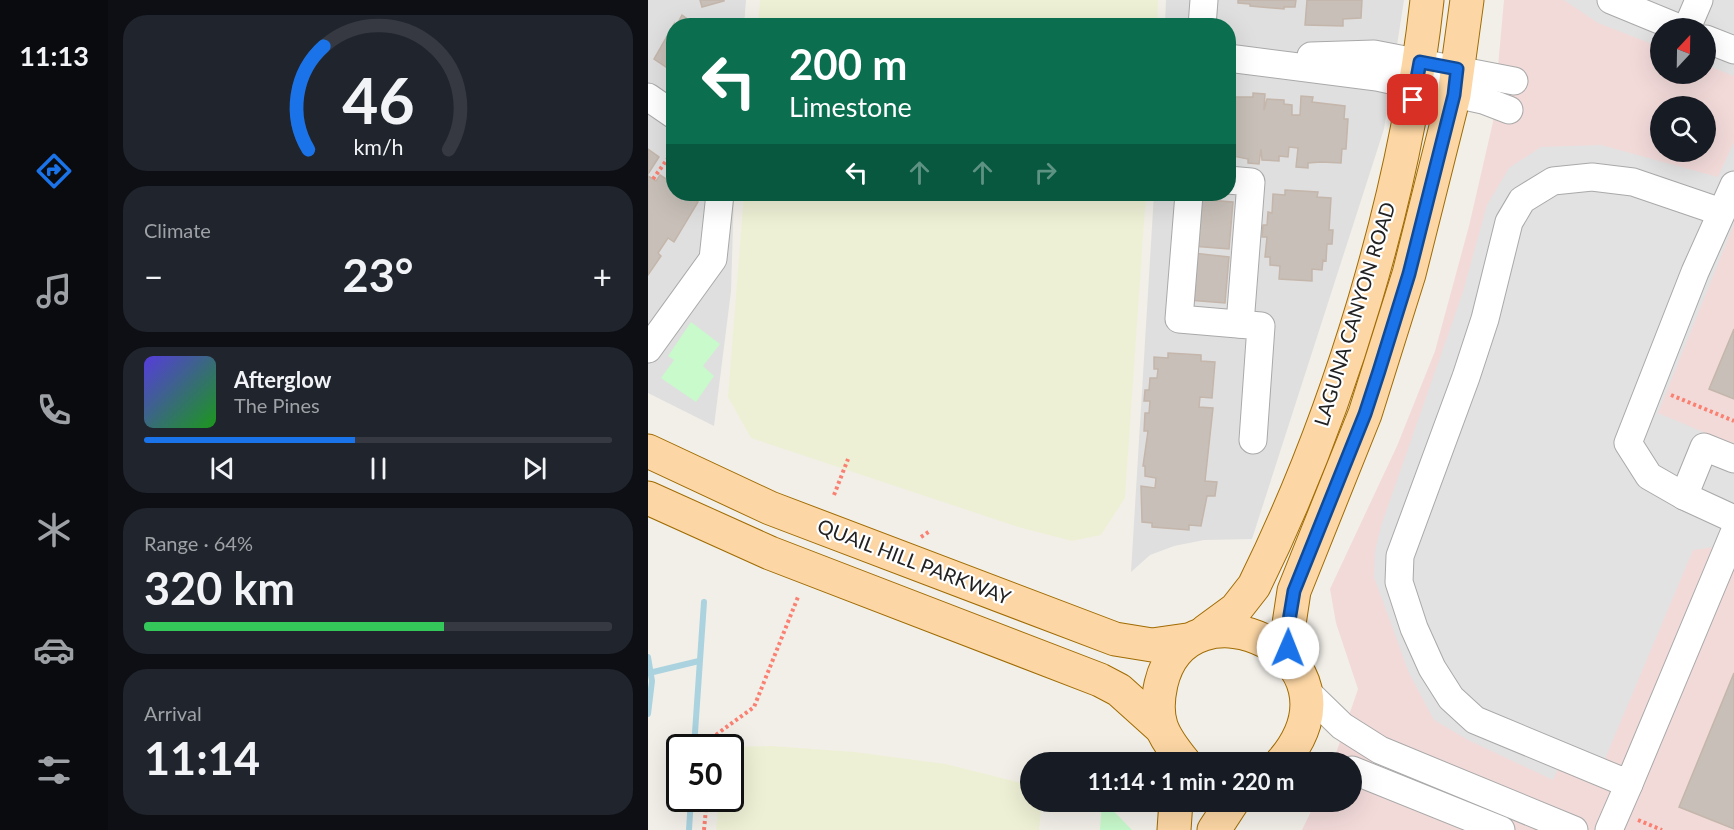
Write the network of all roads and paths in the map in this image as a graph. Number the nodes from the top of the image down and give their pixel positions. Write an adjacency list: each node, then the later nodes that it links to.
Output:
1 (1204, 0): 6 (street)
2 (1427, 0): 12 (main road, LAGUNA CANYON ROAD)
3 (1467, 0): 14 (main road, LAGUNA CANYON ROAD)
4 (1611, 0): 7 (street)
5 (1699, 0): 8 (street)
6 (1203, 18)
7 (1655, 18)
8 (1692, 18)
9 (1716, 43): 10 (street)
10 (1734, 50)
11 (1236, 59): 12 (street)
12 (1418, 74): 14 (street); 39 (main road, LAGUNA CANYON ROAD)
13 (1514, 81): 14 (street)
14 (1456, 82): 17 (street); 40 (main road, LAGUNA CANYON ROAD)
15 (648, 97): 16 (street)
16 (666, 109)
17 (1509, 110)
18 (666, 161): 19 (path)
19 (653, 179)
20 (1236, 181): 25 (street)
21 (1734, 185): 24 (street)
22 (719, 201): 26 (street)
23 (1188, 201): 25 (street)
24 (1720, 212): 27 (street); 46 (street)
25 (1240, 324): 29 (street)
26 (648, 349)
27 (1650, 386): 28 (path); 34 (street)
28 (1734, 421)
29 (1253, 440)
30 (648, 451): 39 (main road, QUAIL HILL PARKWAY)
31 (848, 459): 33 (path)
32 (1734, 459): 34 (street)
33 (834, 495)
34 (1684, 496): 36 (street)
35 (648, 498): 43 (main road)
36 (1734, 519)
37 (1734, 533): 46 (street)
38 (798, 597): 42 (path)
39 (1196, 635): 40 (main road, QUAIL HILL PARKWAY); 43 (main road)
40 (1292, 659): 41 (main road, LAGUNA CANYON ROAD)
41 (1306, 691): 44 (main road); 54 (street)
42 (717, 734)
43 (1170, 748)
44 (1291, 752)
45 (1362, 774): 53 (street)
46 (1629, 784): 55 (street)
47 (706, 812): 50 (path)
48 (1175, 812): 51 (main road)
49 (1226, 812): 52 (main road)
50 (704, 830)
51 (1174, 830)
52 (1214, 830)
53 (1501, 830)
54 (1574, 830)
55 (1609, 830)

